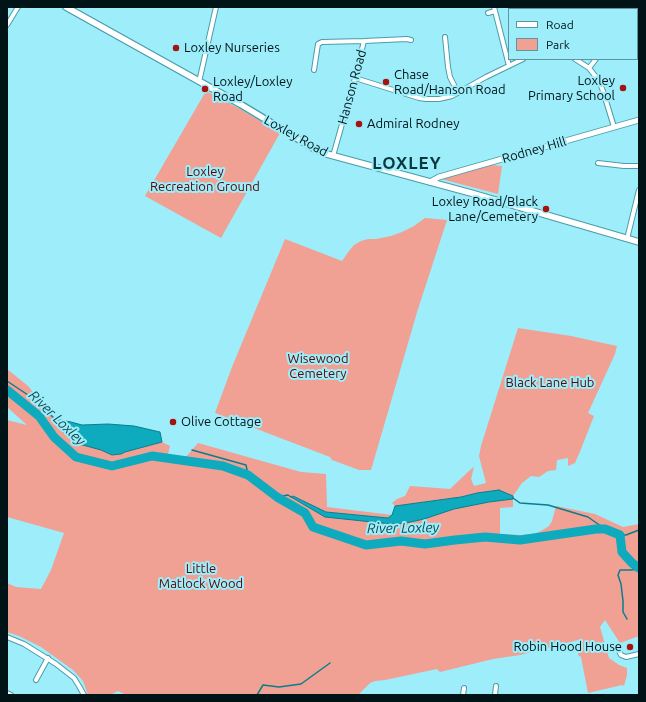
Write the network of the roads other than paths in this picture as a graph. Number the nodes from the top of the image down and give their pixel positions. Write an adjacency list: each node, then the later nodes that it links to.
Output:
1 (18, 7): 6 (street)
2 (66, 7): 17 (main road, Loxley Road)
3 (216, 7): 17 (street)
4 (495, 9): 5 (street); 13 (street)
5 (488, 13)
6 (7, 25)
7 (445, 37): 18 (street)
8 (411, 40): 9 (street)
9 (364, 41): 15 (street, Hanson Road); 16 (street, Hanson Road)
10 (521, 60): 13 (street)
11 (577, 60): 14 (street)
12 (595, 60): 14 (street)
13 (509, 66): 18 (street)
14 (589, 68): 20 (street)
15 (314, 70)
16 (355, 78): 18 (street); 21 (street, Hanson Road)
17 (199, 82): 21 (main road, Loxley Road)
18 (458, 93)
19 (639, 120): 20 (street, Rodney Hill)
20 (614, 127): 24 (street, Rodney Hill)
21 (333, 156): 24 (main road, Loxley Road)
22 (598, 163): 23 (street)
23 (639, 166)
24 (430, 182): 26 (main road, Loxley Road)
25 (639, 192): 26 (street)
26 (627, 239): 27 (main road, Loxley Road)
27 (639, 242)
28 (7, 637): 31 (street)
29 (619, 651): 30 (street)
30 (639, 654)
31 (48, 658): 32 (street); 37 (street)
32 (36, 680)
33 (496, 686): 39 (street)
34 (464, 688): 38 (street)
35 (7, 693): 36 (street)
36 (11, 695)
37 (84, 695)
38 (463, 695)
39 (495, 695)

